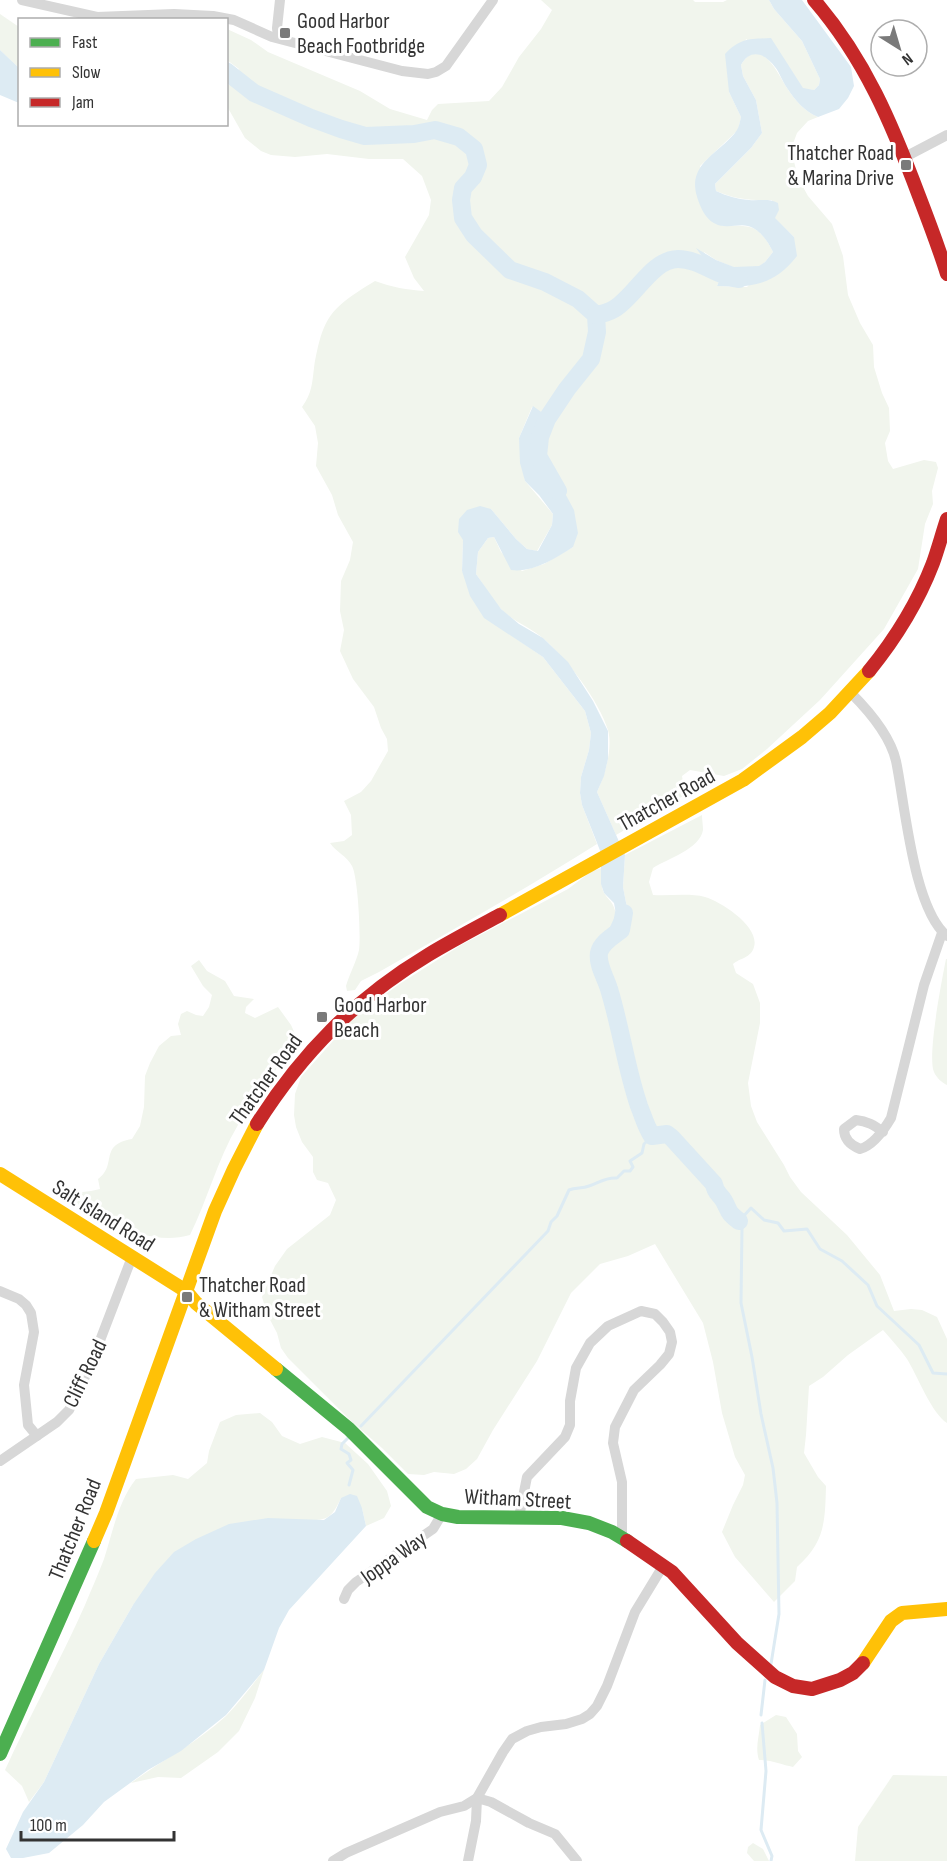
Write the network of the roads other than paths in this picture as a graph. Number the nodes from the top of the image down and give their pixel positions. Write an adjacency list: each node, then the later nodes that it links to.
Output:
1 (21, 0): 5 (street)
2 (280, 0): 7 (street)
3 (493, 0): 7 (street)
4 (820, 2): 9 (main road)
5 (224, 18)
6 (228, 19): 7 (street)
7 (278, 38)
8 (947, 135): 9 (street)
9 (905, 157): 10 (main road)
10 (947, 274)
11 (947, 519): 12 (main road, Thatcher Road)
12 (851, 693): 13 (street); 18 (main road, Thatcher Road)
13 (945, 934): 14 (street)
14 (882, 1132)
15 (0, 1174): 16 (main road, Salt Island Road)
16 (132, 1257): 18 (main road, Salt Island Road); 19 (street, Cliff Road)
17 (0, 1291): 19 (street)
18 (186, 1291): 21 (main road, Witham Street); 27 (main road, Thatcher Road)
19 (38, 1436): 20 (street, Cliff Road)
20 (0, 1461)
21 (442, 1514): 22 (main road, Witham Street); 25 (street, Joppa Way)
22 (519, 1517): 23 (main road, Witham Street); 23 (street)
23 (622, 1538): 24 (main road, Witham Street)
24 (663, 1566): 26 (main road, Witham Street); 28 (street)
25 (344, 1599)
26 (947, 1609)
27 (0, 1754)
28 (477, 1798): 29 (street); 30 (street); 31 (street)
29 (333, 1861)
30 (468, 1861)
31 (577, 1861)

